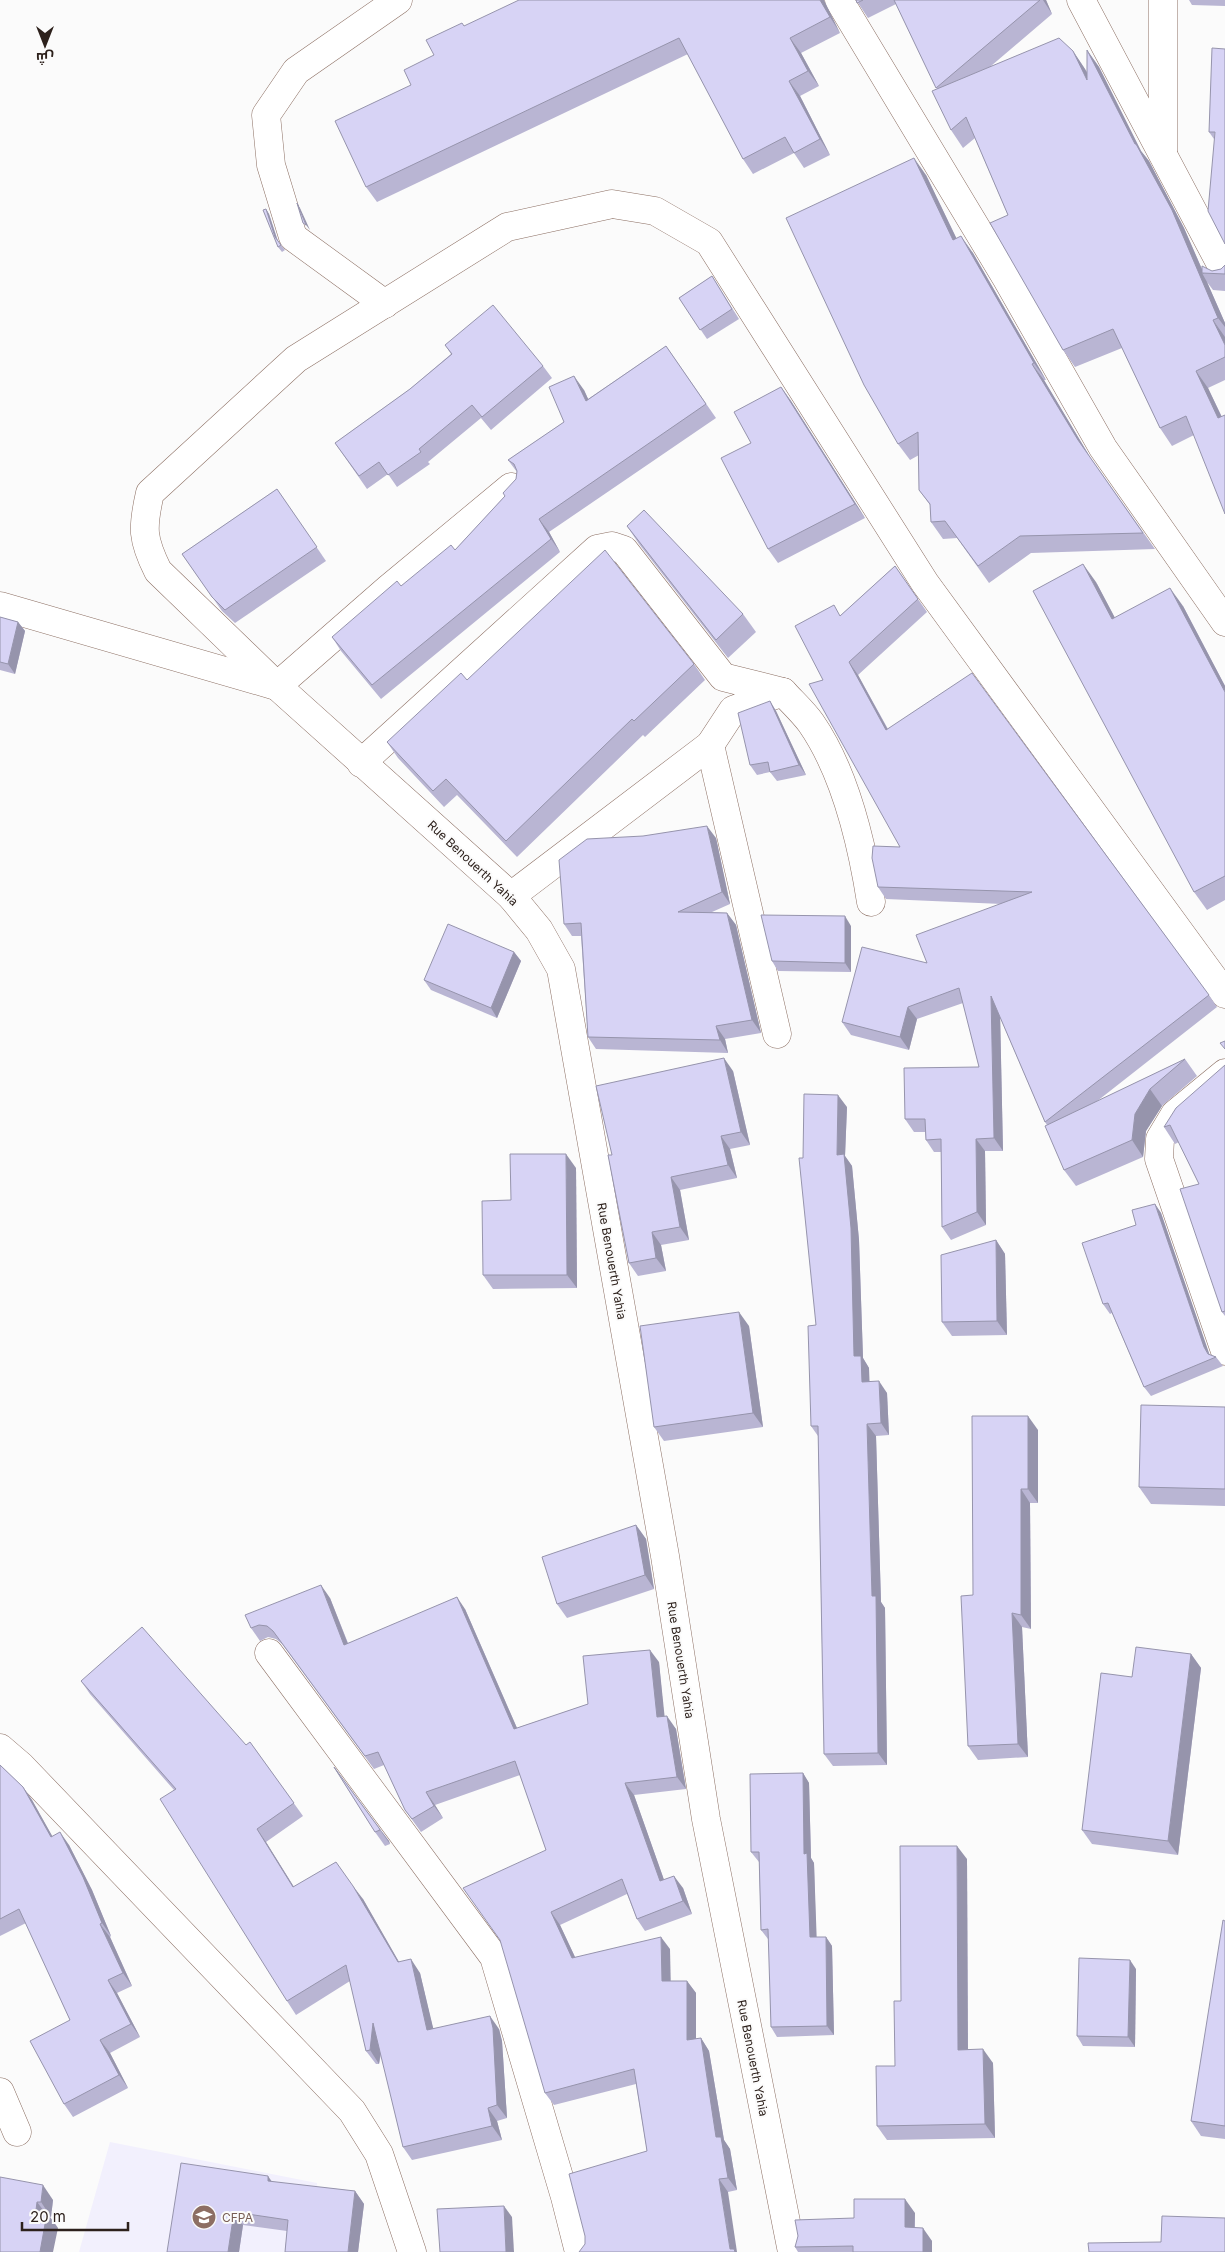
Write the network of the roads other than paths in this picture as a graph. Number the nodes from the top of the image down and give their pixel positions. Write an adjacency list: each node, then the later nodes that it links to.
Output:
1 (398, 0): 7 (street)
2 (839, 0): 10 (street)
3 (1081, 0): 5 (street)
4 (1163, 0): 5 (street)
5 (1163, 155): 6 (street)
6 (1225, 272)
7 (385, 304): 11 (street, Rue Benouerth Yahia); 17 (street, Rue Benouerth Yahia)
8 (511, 487): 11 (street)
9 (0, 606): 11 (street)
10 (1225, 622)
11 (277, 686): 14 (street, Rue Benouerth Yahia)
12 (782, 692): 13 (street); 14 (street); 16 (street)
13 (710, 745): 15 (street); 18 (street)
14 (361, 763): 15 (street, Rue Benouerth Yahia)
15 (511, 896): 27 (street, Rue Benouerth Yahia)
16 (871, 902)
17 (1225, 994)
18 (777, 1034)
19 (1225, 1073): 20 (street)
20 (1225, 1351)
21 (269, 1653): 26 (street)
22 (0, 1748): 25 (street)
23 (0, 2092): 24 (street)
24 (17, 2132)
25 (412, 2252)
26 (579, 2252)
27 (792, 2252)

